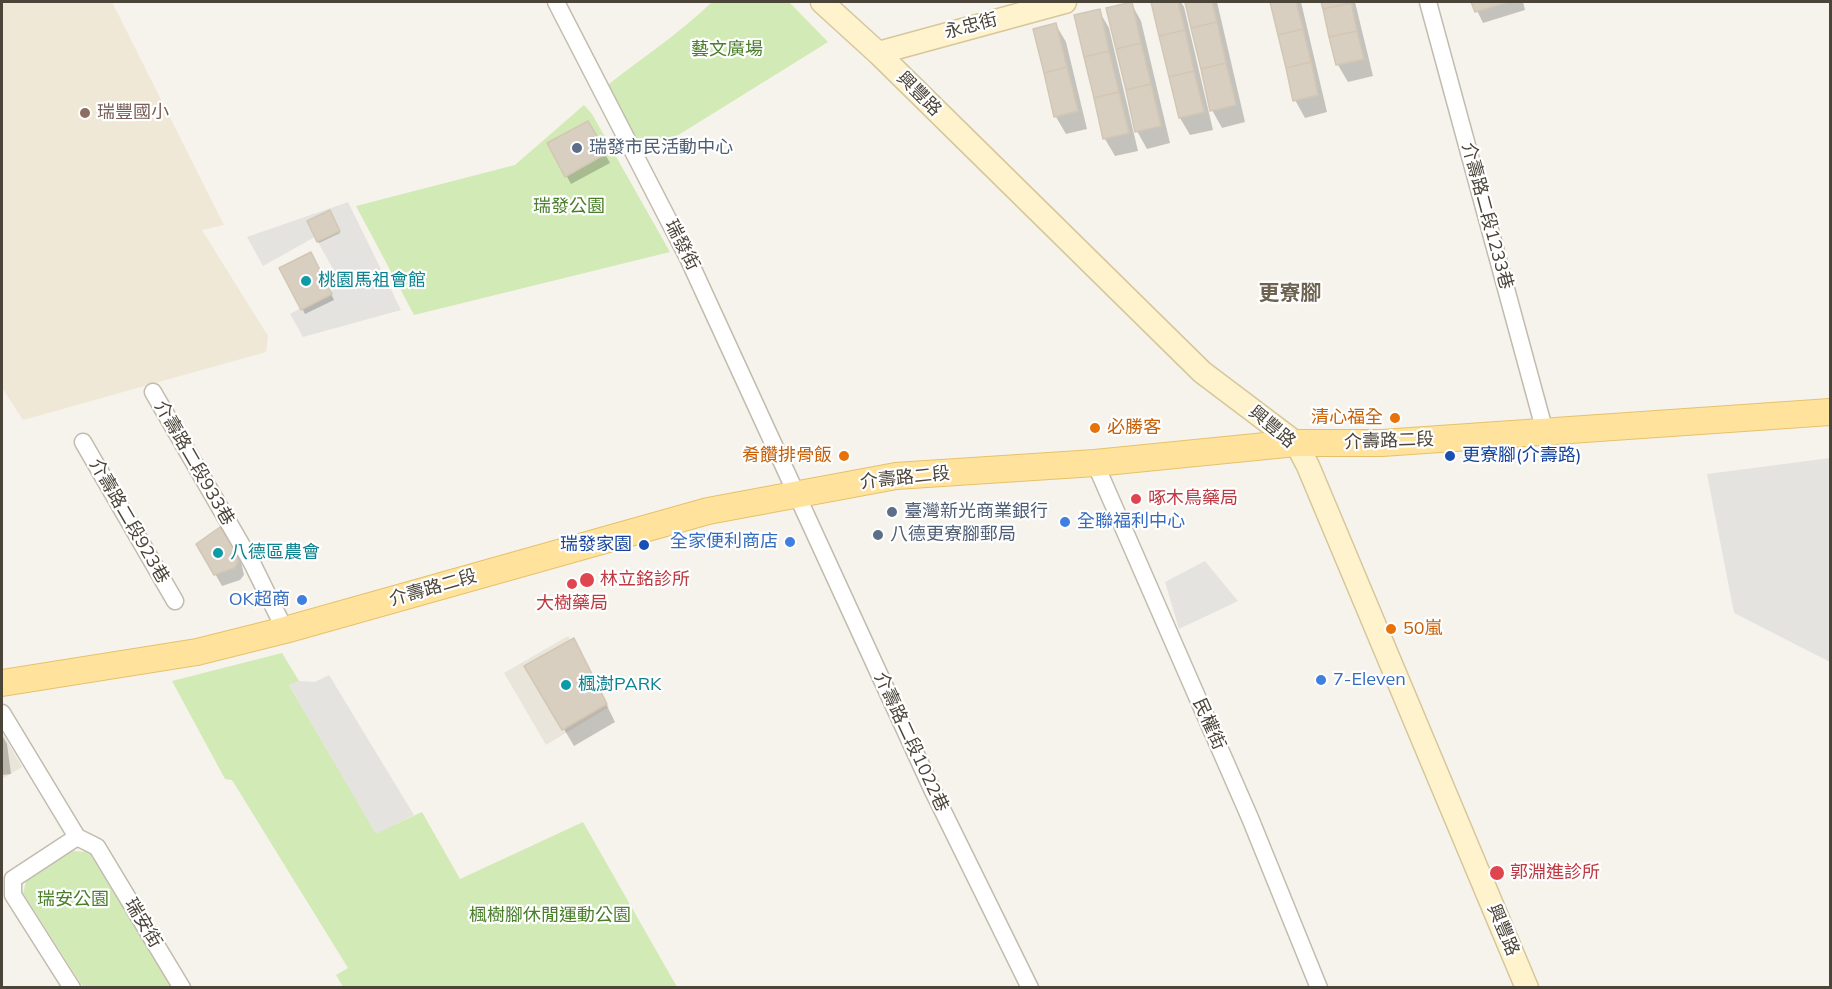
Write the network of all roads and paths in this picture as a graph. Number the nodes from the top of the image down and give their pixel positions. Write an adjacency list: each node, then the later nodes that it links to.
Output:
1 (556, 2): 12 (street, 瑞發街)
2 (822, 2): 5 (main road, 興豐路)
3 (1065, 2): 5 (main road, 永忠街)
4 (1428, 2): 8 (street, 介壽路二段1233巷)
5 (878, 53): 10 (main road, 興豐路)
6 (153, 392): 14 (street, 介壽路二段933巷)
7 (1830, 412): 8 (main road, 介壽路二段)
8 (1545, 432): 10 (main road, 介壽路二段)
9 (83, 442): 13 (street, 介壽路二段923巷)
10 (1296, 443): 11 (main road, 介壽路二段); 22 (main road, 興豐路)
11 (1095, 463): 12 (main road, 介壽路二段); 21 (street, 民權街)
12 (795, 495): 14 (main road, 介壽路二段); 20 (street, 介壽路二段1022巷)
13 (175, 601)
14 (285, 630): 15 (main road, 介壽路二段)
15 (2, 683)
16 (2, 712): 17 (street, 瑞安街)
17 (76, 837): 18 (street); 19 (street, 瑞安街)
18 (72, 987)
19 (182, 987)
20 (1030, 987)
21 (1318, 987)
22 (1527, 987)

